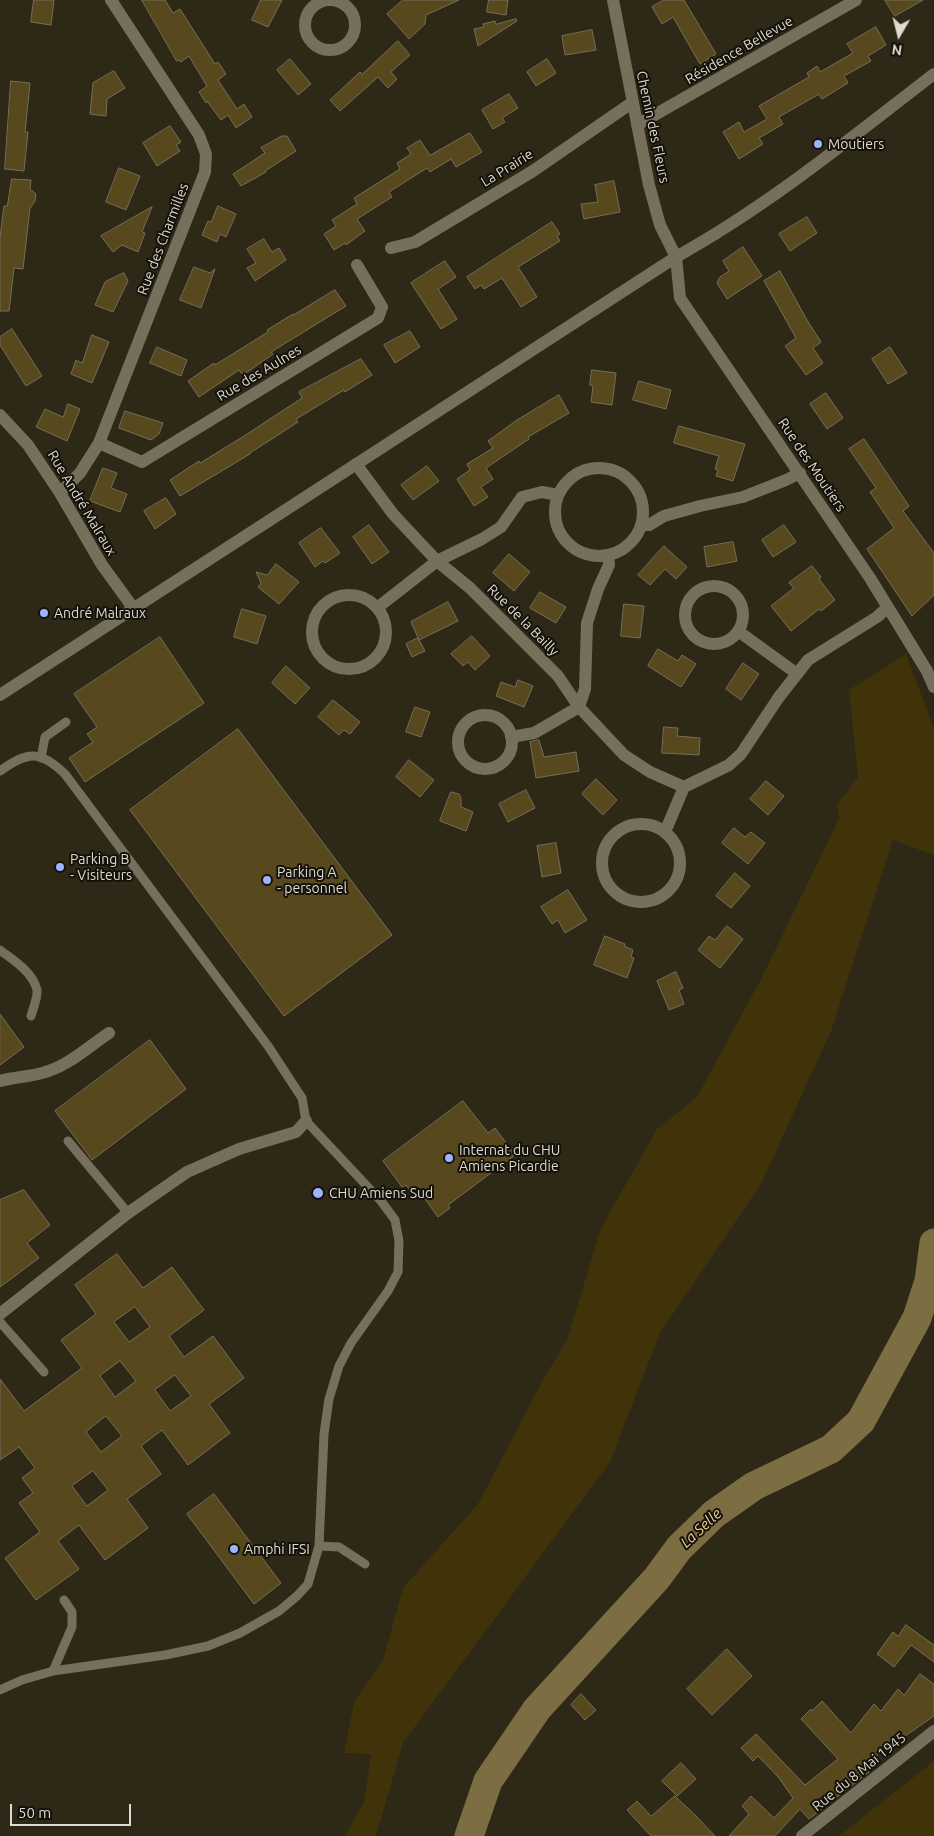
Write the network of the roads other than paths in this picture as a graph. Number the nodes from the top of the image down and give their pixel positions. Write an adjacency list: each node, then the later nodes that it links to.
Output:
1 (111, 0): 11 (street, Rue des Charmilles)
2 (613, 0): 5 (street, Chemin des Fleurs)
3 (856, 0): 6 (street, Résidence Bellevue)
4 (934, 74): 8 (street)
5 (632, 102): 6 (street, Chemin des Fleurs); 7 (street, La Prairie)
6 (637, 125): 8 (street, Chemin des Fleurs)
7 (391, 248)
8 (676, 256): 12 (street); 13 (street, Rue des Moutiers)
9 (357, 264): 11 (street, Rue des Aulnes)
10 (0, 415): 14 (street, Rue André Malraux)
11 (99, 443): 14 (street, Rue des Charmilles)
12 (356, 464): 18 (street, Rue de la Bailly); 21 (street)
13 (800, 472): 16 (street); 19 (street, Rue des Moutiers)
14 (60, 493): 21 (street, Rue André Malraux)
15 (558, 495): 16 (street); 17 (street); 18 (street)
16 (641, 525): 17 (street)
17 (608, 555): 26 (street)
18 (437, 561): 20 (street); 26 (street, Rue de la Bailly)
19 (888, 607): 23 (street); 24 (street, Rue des Moutiers)
20 (377, 608): 20 (street)
21 (134, 609): 25 (street)
22 (738, 631): 22 (street); 23 (street)
23 (796, 673): 31 (street)
24 (934, 687)
25 (0, 695)
26 (579, 707): 28 (street); 31 (street, Rue de la Bailly)
27 (66, 722): 29 (lane)
28 (511, 737): 28 (street)
29 (41, 758): 30 (lane); 37 (lane)
30 (0, 771)
31 (684, 787): 32 (street)
32 (665, 832): 32 (street)
33 (0, 950): 34 (lane)
34 (31, 1016)
35 (109, 1033): 36 (street)
36 (0, 1081)
37 (306, 1120): 39 (street); 43 (lane)
38 (68, 1141): 39 (lane)
39 (128, 1213): 40 (street)
40 (0, 1314)
41 (0, 1322): 42 (lane)
42 (44, 1372)
43 (319, 1546): 44 (lane); 46 (lane)
44 (365, 1564)
45 (64, 1600): 46 (lane)
46 (53, 1671): 47 (lane)
47 (0, 1690)
48 (934, 1731): 49 (street, Rue du 8 Mai 1945)
49 (802, 1836)

